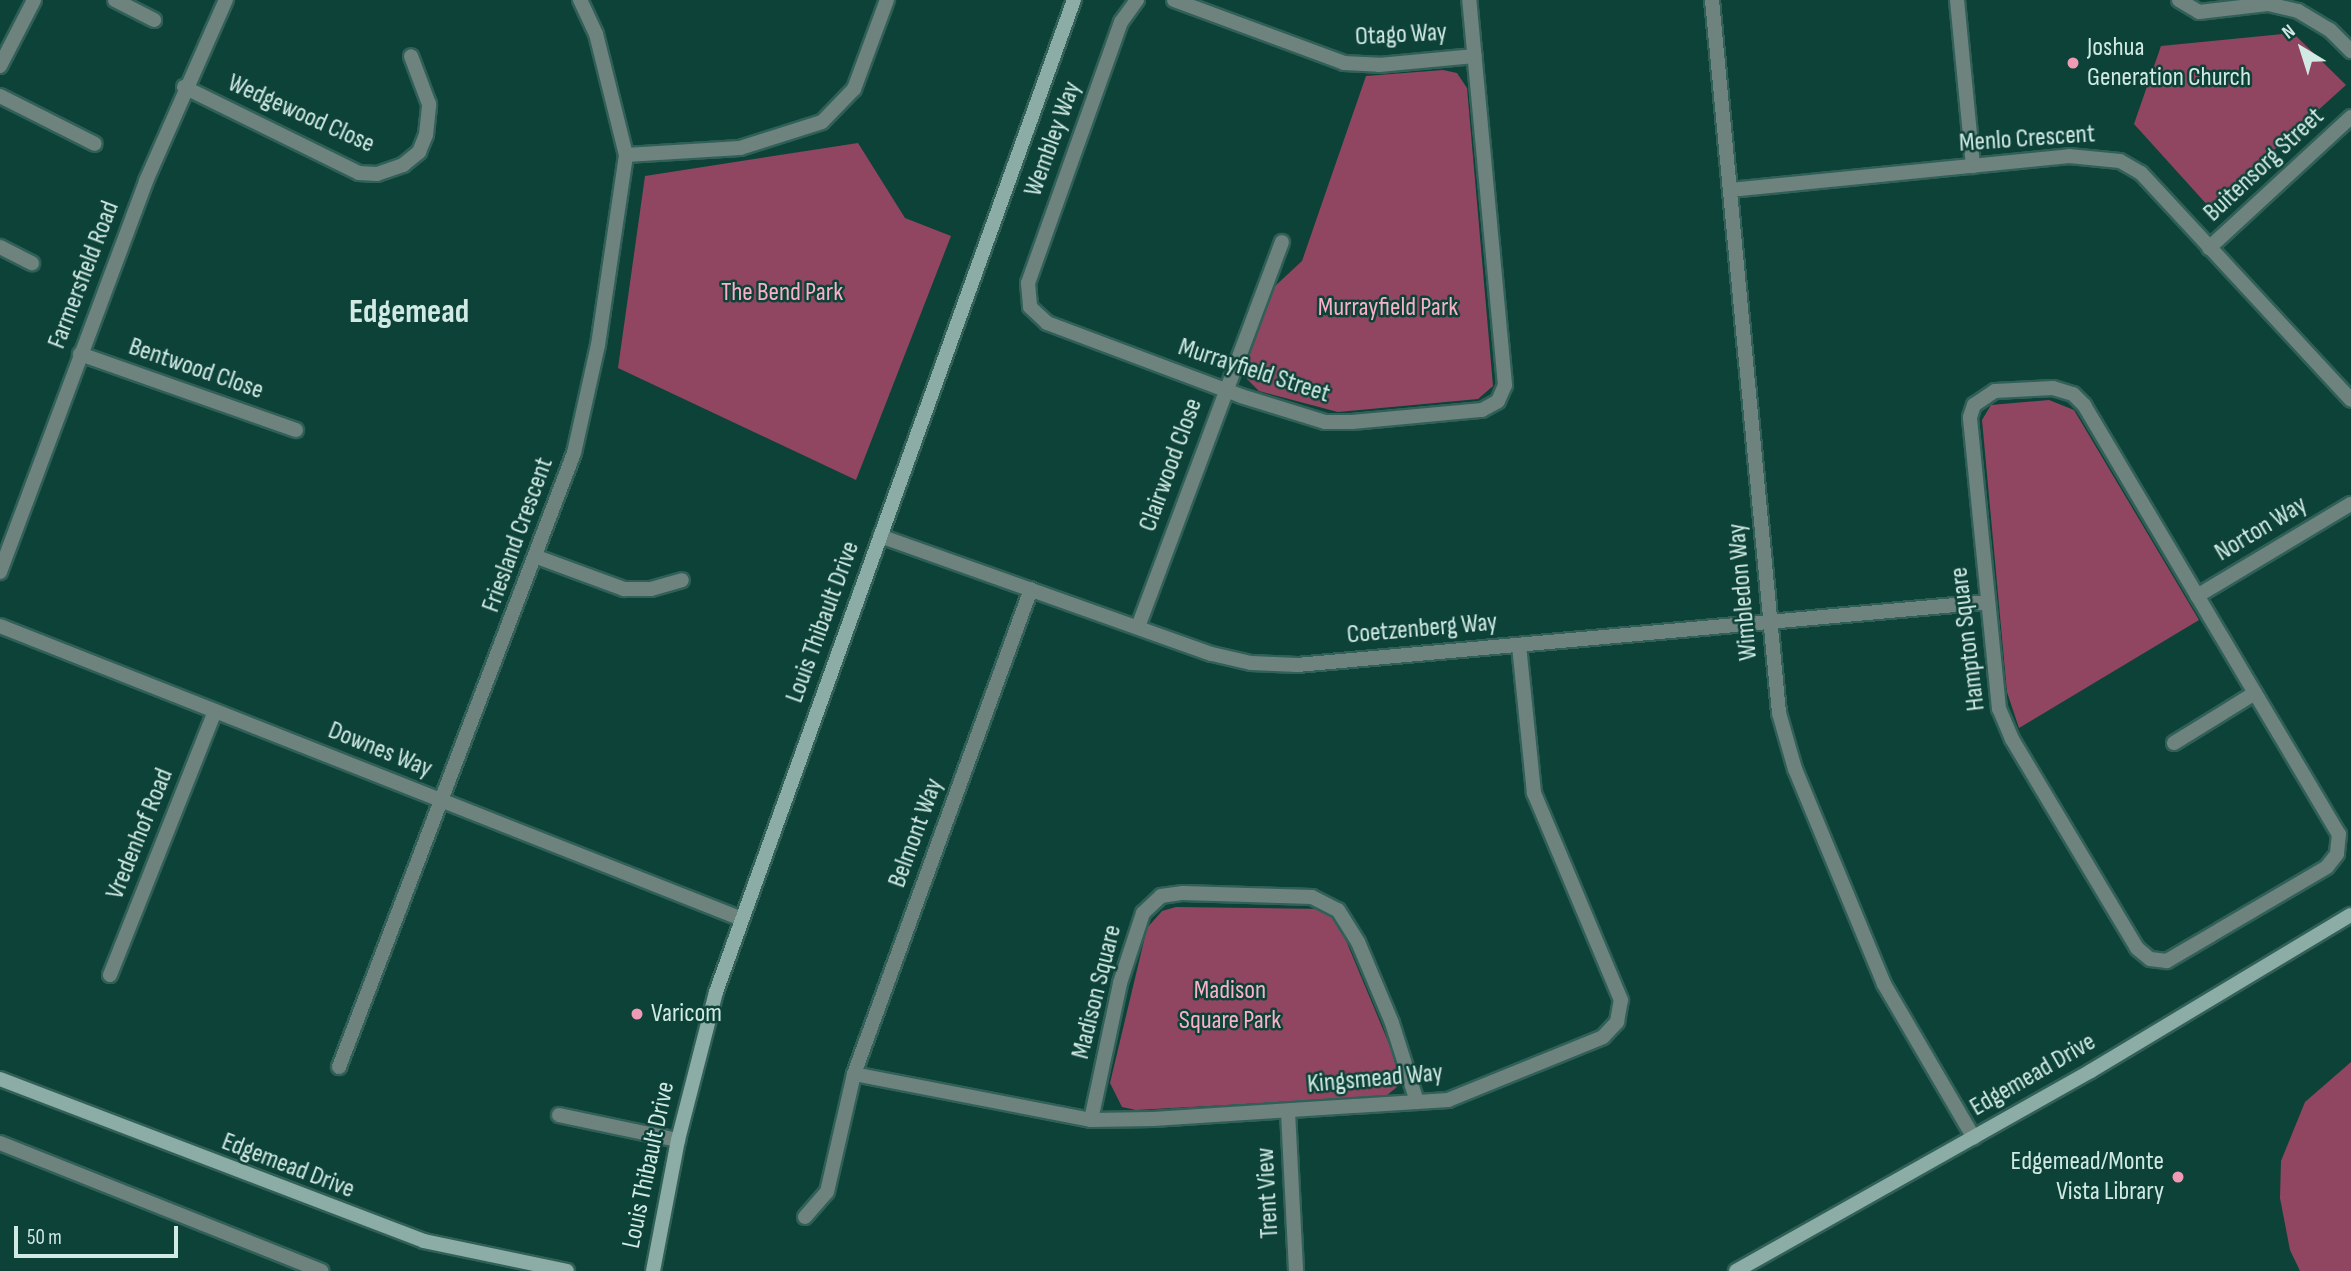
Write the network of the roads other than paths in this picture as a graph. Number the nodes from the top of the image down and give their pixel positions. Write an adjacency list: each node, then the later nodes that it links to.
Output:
1 (34, 0): 18 (street)
2 (115, 0): 14 (street)
3 (226, 0): 19 (street, Farmersfield Road)
4 (580, 0): 23 (street, Friesland Crescent)
5 (887, 0): 23 (street)
6 (1074, 0): 36 (street, Louis Thibault Drive)
7 (1137, 0): 30 (street, Wembley Way)
8 (1174, 0): 17 (street, Otago Way)
9 (1469, 0): 17 (street, Murrayfield Street)
10 (1712, 0): 25 (street, Wimbledon Way)
11 (1957, 0): 24 (street)
12 (2179, 0): 13 (street)
13 (2268, 2): 15 (street)
14 (154, 20)
15 (2351, 51)
16 (411, 56): 19 (street, Wedgewood Close)
17 (1475, 56): 32 (street, Murrayfield Street)
18 (0, 66)
19 (184, 87): 31 (street, Farmersfield Road)
20 (0, 96): 22 (street)
21 (2351, 117): 28 (street, Buitensorg Street)
22 (95, 144)
23 (626, 155): 37 (street, Friesland Crescent)
24 (1973, 166): 25 (street, Menlo Crescent); 28 (street, Menlo Crescent)
25 (1730, 190): 43 (street, Wimbledon Way)
26 (1282, 242): 32 (street, Clairwood Close)
27 (0, 247): 29 (street)
28 (2209, 248): 33 (street, Menlo Crescent)
29 (32, 263)
30 (1027, 300): 32 (street, Murrayfield Street)
31 (80, 354): 34 (street, Bentwood Close); 38 (street, Farmersfield Road)
32 (1225, 390): 45 (street, Clairwood Close)
33 (2351, 400)
34 (296, 430)
35 (2351, 504): 41 (street, Norton Way)
36 (880, 536): 40 (street, Coetzenberg Way); 52 (street, Louis Thibault Drive)
37 (537, 556): 39 (street); 50 (street, Friesland Crescent)
38 (0, 572)
39 (682, 580)
40 (1031, 589): 45 (street, Coetzenberg Way); 55 (street, Belmont Way)
41 (2197, 596): 42 (street, Hampton Square); 47 (street, Hampton Square)
42 (1988, 601): 43 (street, Coetzenberg Way); 47 (street, Hampton Square)
43 (1770, 621): 46 (street, Coetzenberg Way); 61 (street, Wimbledon Way)
44 (0, 626): 48 (street, Downes Way)
45 (1138, 627): 46 (street, Coetzenberg Way)
46 (1518, 646): 57 (street, Kingsmead Way)
47 (2255, 693): 49 (street)
48 (215, 711): 50 (street, Downes Way); 53 (street, Vredenhof Road)
49 (2174, 743)
50 (443, 802): 52 (street, Downes Way); 54 (street, Friesland Crescent)
51 (2351, 915): 61 (street, Edgemead Drive)
52 (742, 919): 62 (street, Louis Thibault Drive)
53 (110, 975)
54 (339, 1068)
55 (854, 1074): 60 (street, Kingsmead Way); 64 (street, Belmont Way)
56 (0, 1079): 66 (street, Edgemead Drive)
57 (1417, 1102): 58 (street, Kingsmead Way); 60 (street, Madison Square)
58 (1288, 1112): 60 (street, Kingsmead Way); 68 (street, Trent View)
59 (559, 1115): 62 (street)
60 (1091, 1120)
61 (1975, 1138): 69 (street, Edgemead Drive)
62 (678, 1140): 67 (street, Louis Thibault Drive)
63 (0, 1143): 65 (street)
64 (805, 1217)
65 (321, 1271)
66 (567, 1271)
67 (653, 1271)
68 (1296, 1271)
69 (1736, 1271)

